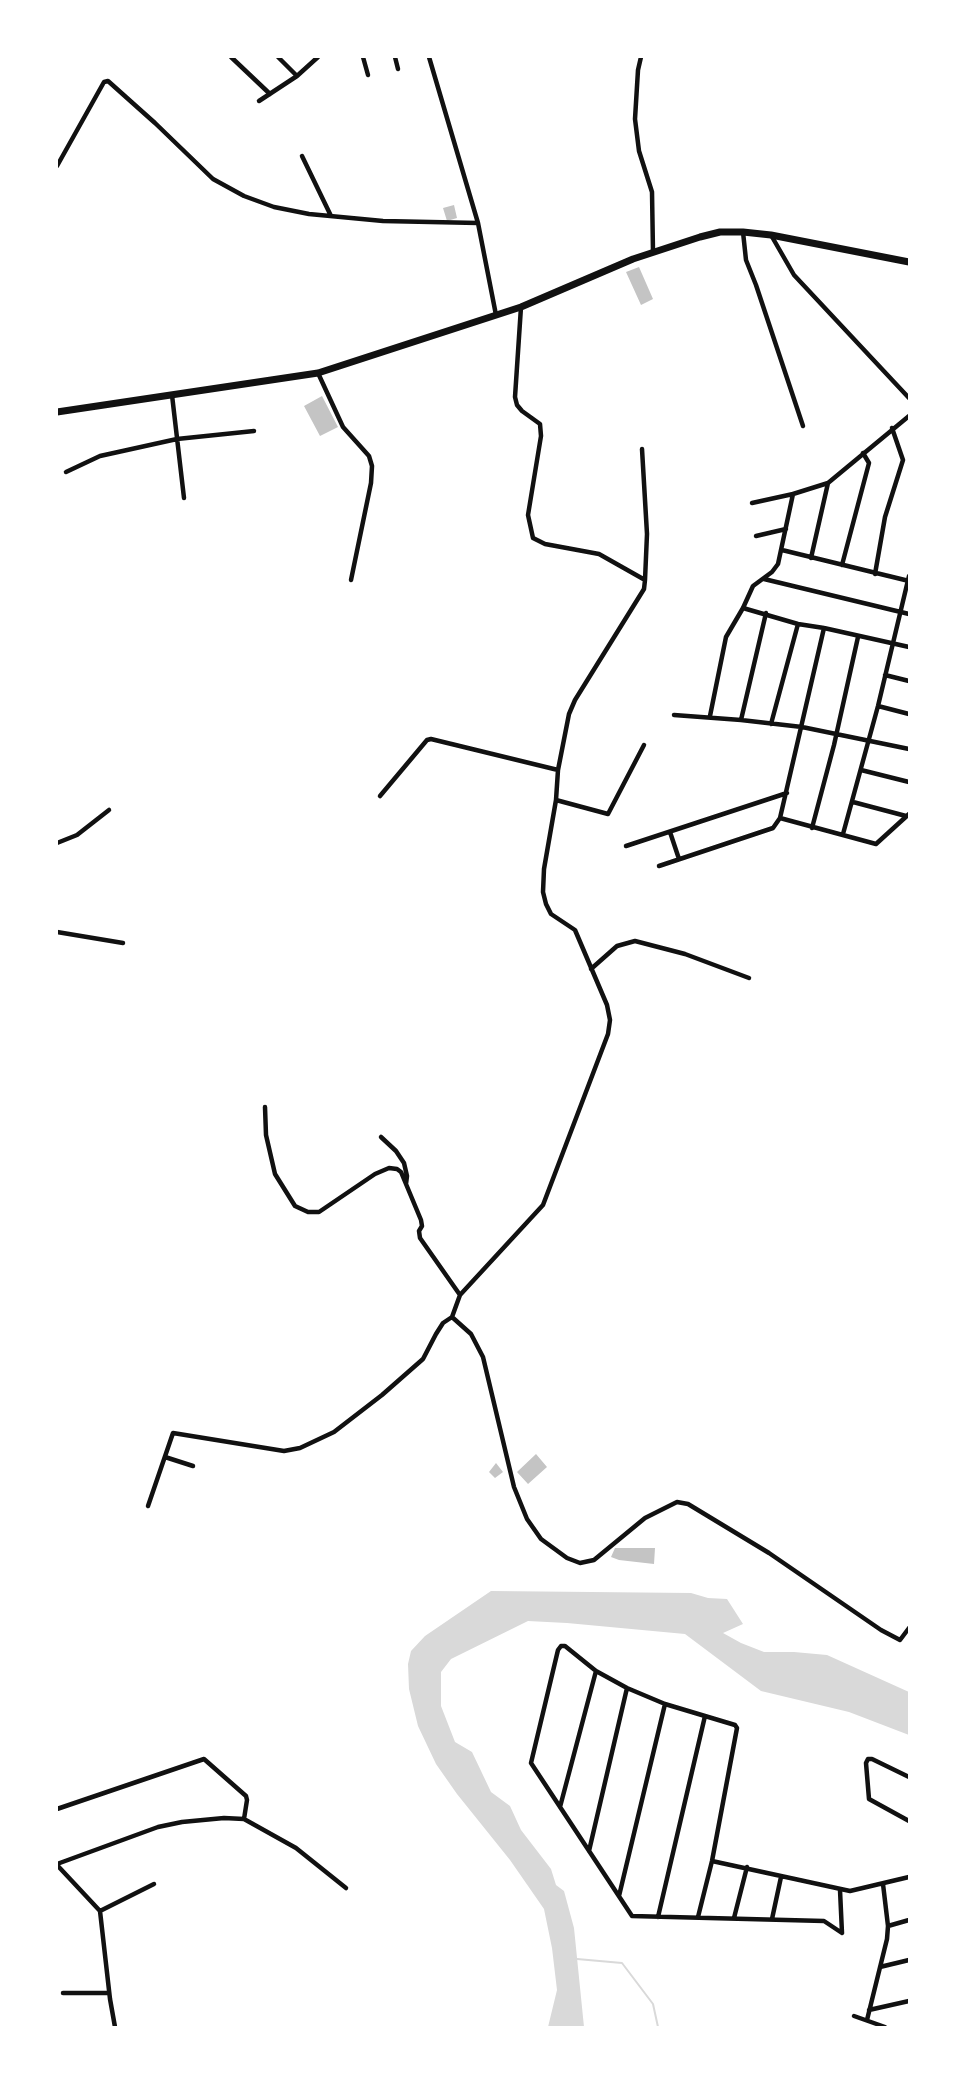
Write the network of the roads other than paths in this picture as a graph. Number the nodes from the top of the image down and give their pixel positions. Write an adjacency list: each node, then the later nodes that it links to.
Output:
1 (231, 57): 11 (street)
2 (278, 57): 10 (street)
3 (318, 57): 10 (street)
4 (363, 57): 9 (street)
5 (395, 57): 8 (street)
6 (429, 57): 16 (street)
7 (641, 57): 19 (street)
8 (398, 69)
9 (368, 75)
10 (297, 76): 11 (street)
11 (270, 94): 12 (street)
12 (259, 101)
13 (302, 156): 15 (street)
14 (57, 166): 15 (street)
15 (331, 216): 16 (street)
16 (478, 223): 22 (street)
17 (742, 232): 18 (main road); 19 (main road); 28 (street)
18 (771, 235): 20 (main road); 25 (street)
19 (653, 252): 21 (main road)
20 (909, 262)
21 (521, 307): 22 (main road); 48 (street)
22 (496, 315): 23 (main road)
23 (318, 373): 24 (main road); 47 (street)
24 (172, 395): 26 (main road); 31 (street)
25 (909, 398)
26 (57, 412)
27 (909, 416): 29 (street)
28 (803, 426)
29 (892, 428): 33 (street); 44 (street)
30 (254, 431): 31 (street)
31 (177, 439): 34 (street); 37 (street)
32 (642, 449): 48 (street)
33 (864, 453): 35 (street); 43 (street)
34 (66, 472)
35 (828, 483): 36 (street); 42 (street)
36 (794, 494): 38 (street); 39 (street)
37 (184, 498)
38 (752, 503)
39 (786, 529): 40 (street); 41 (street)
40 (756, 536)
41 (782, 550): 42 (street); 45 (street)
42 (811, 558): 43 (street)
43 (842, 565): 44 (street)
44 (875, 574): 46 (street)
45 (764, 579): 49 (street); 50 (street)
46 (909, 579): 50 (street)
47 (351, 580)
48 (645, 580): 71 (street)
49 (743, 608): 51 (street); 63 (street)
50 (900, 611): 52 (street); 56 (street)
51 (766, 613): 53 (street); 64 (street)
52 (909, 614)
53 (798, 624): 54 (street); 65 (street)
54 (824, 628): 55 (street); 66 (street)
55 (858, 637): 56 (street); 67 (street)
56 (893, 643): 57 (street); 58 (street)
57 (909, 647)
58 (885, 675): 59 (street); 60 (street)
59 (909, 681)
60 (878, 706): 61 (street); 68 (street)
61 (909, 714)
62 (674, 715): 63 (street)
63 (710, 716): 64 (street)
64 (741, 720): 65 (street)
65 (771, 724): 66 (street)
66 (802, 728): 67 (street); 74 (street)
67 (836, 734): 68 (street); 81 (street)
68 (868, 740): 70 (street); 72 (street)
69 (644, 745): 76 (street)
70 (909, 749)
71 (558, 770): 75 (street); 76 (street)
72 (861, 770): 73 (street); 77 (street)
73 (909, 782)
74 (787, 793): 80 (street); 82 (street)
75 (380, 796)
76 (556, 800): 90 (street)
77 (853, 802): 79 (street); 83 (street)
78 (109, 810): 84 (street)
79 (908, 815): 83 (street)
80 (780, 818): 81 (street); 86 (street)
81 (812, 828): 83 (street)
82 (670, 831): 85 (street); 86 (street)
83 (843, 834)
84 (57, 843)
85 (626, 846)
86 (679, 859): 87 (street)
87 (659, 866)
88 (57, 932): 89 (street)
89 (123, 943)
90 (591, 969): 91 (street); 95 (street)
91 (749, 978)
92 (265, 1107): 94 (street)
93 (381, 1137): 94 (street)
94 (406, 1184): 95 (street)
95 (460, 1295): 96 (street)
96 (452, 1317): 97 (street); 100 (street)
97 (165, 1456): 98 (street); 99 (street)
98 (193, 1466)
99 (148, 1506)
100 (909, 1628)
101 (596, 1671): 102 (street); 106 (street); 106 (street)
102 (627, 1688): 103 (street); 110 (street)
103 (665, 1704): 104 (street); 120 (street)
104 (705, 1716): 111 (street); 122 (street)
105 (909, 1776): 109 (street)
106 (560, 1807): 110 (street)
107 (57, 1809): 108 (street)
108 (244, 1819): 112 (street); 118 (street)
109 (909, 1821)
110 (589, 1851): 120 (street)
111 (712, 1861): 113 (street); 123 (street)
112 (57, 1865): 121 (street)
113 (747, 1867): 114 (street); 124 (street)
114 (781, 1877): 119 (street); 125 (street)
115 (909, 1877): 117 (street)
116 (154, 1884): 121 (street)
117 (883, 1884): 119 (street); 127 (street)
118 (346, 1888)
119 (840, 1890): 125 (street)
120 (619, 1896): 122 (street)
121 (100, 1911): 131 (street)
122 (658, 1917): 123 (street)
123 (698, 1917): 124 (street)
124 (734, 1918): 125 (street)
125 (772, 1919)
126 (909, 1920): 127 (street)
127 (888, 1926): 129 (street)
128 (909, 1960): 129 (street)
129 (880, 1967): 133 (street)
130 (63, 1993): 131 (street)
131 (109, 1993): 136 (street)
132 (909, 2001): 133 (street)
133 (869, 2010): 135 (street)
134 (854, 2016): 135 (street)
135 (867, 2020): 137 (street)
136 (115, 2027)
137 (885, 2027)

